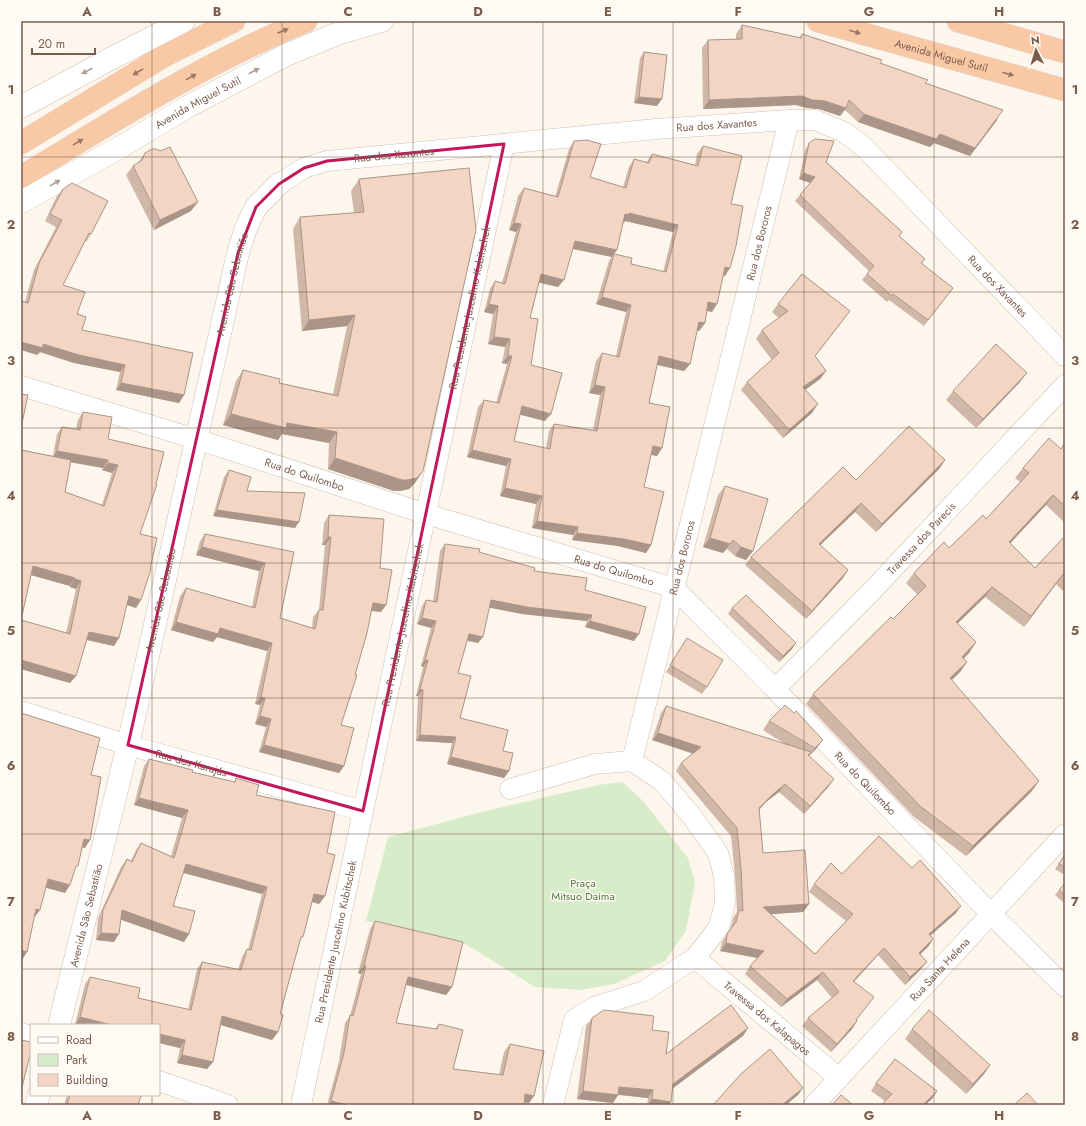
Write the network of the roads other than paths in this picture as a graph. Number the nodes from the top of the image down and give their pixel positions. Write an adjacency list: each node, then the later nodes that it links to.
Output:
1 (184, 21): 9 (street, one-way to 9)
2 (234, 21): 11 (highway, one-way to 11)
3 (306, 21): 13 (highway, one-way to 3)
4 (382, 21): 15 (street, Avenida Miguel Sutil, one-way to 4)
5 (818, 21): 8 (highway, Avenida Miguel Sutil, one-way to 8)
6 (958, 21): 7 (highway)
7 (1065, 52)
8 (1065, 90)
9 (21, 107)
10 (789, 120): 12 (street, Rua dos Xavantes); 16 (street, Rua dos Xavantes); 21 (street, Rua dos Bororos)
11 (21, 143)
12 (504, 144): 14 (street, Rua dos Xavantes); 20 (street, Rua Presidente Juscelino Kubitschek)
13 (21, 177)
14 (279, 184): 19 (street, Avenida São Sebastião)
15 (21, 202)
16 (1065, 356)
17 (1065, 385): 22 (street, Travessa dos Parecis)
18 (21, 386): 19 (street, Rua do Quilombo)
19 (196, 439): 20 (street, Rua do Quilombo); 24 (street, Avenida São Sebastião)
20 (426, 514): 21 (street, Rua do Quilombo); 27 (street, Rua Presidente Juscelino Kubitschek)
21 (674, 588): 22 (street, Rua do Quilombo); 25 (street, Rua dos Bororos)
22 (775, 689): 29 (street, Rua do Quilombo)
23 (21, 711): 24 (street, Rua dos Karajás)
24 (128, 745): 27 (street, Rua dos Karajás); 32 (street, Avenida São Sebastião)
25 (632, 761): 26 (street); 30 (street)
26 (510, 789)
27 (363, 811): 36 (street, Rua Presidente Juscelino Kubitschek)
28 (1065, 834): 29 (street, Rua Santa Helena)
29 (991, 914): 31 (street, Rua do Quilombo); 33 (street, Rua Santa Helena)
30 (695, 958): 33 (street, Travessa dos Kalapagos); 37 (street)
31 (1065, 987)
32 (59, 1024)
33 (839, 1078): 38 (street, Rua Santa Helena)
34 (160, 1081): 35 (street)
35 (228, 1105)
36 (300, 1105)
37 (553, 1105)
38 (814, 1105)

